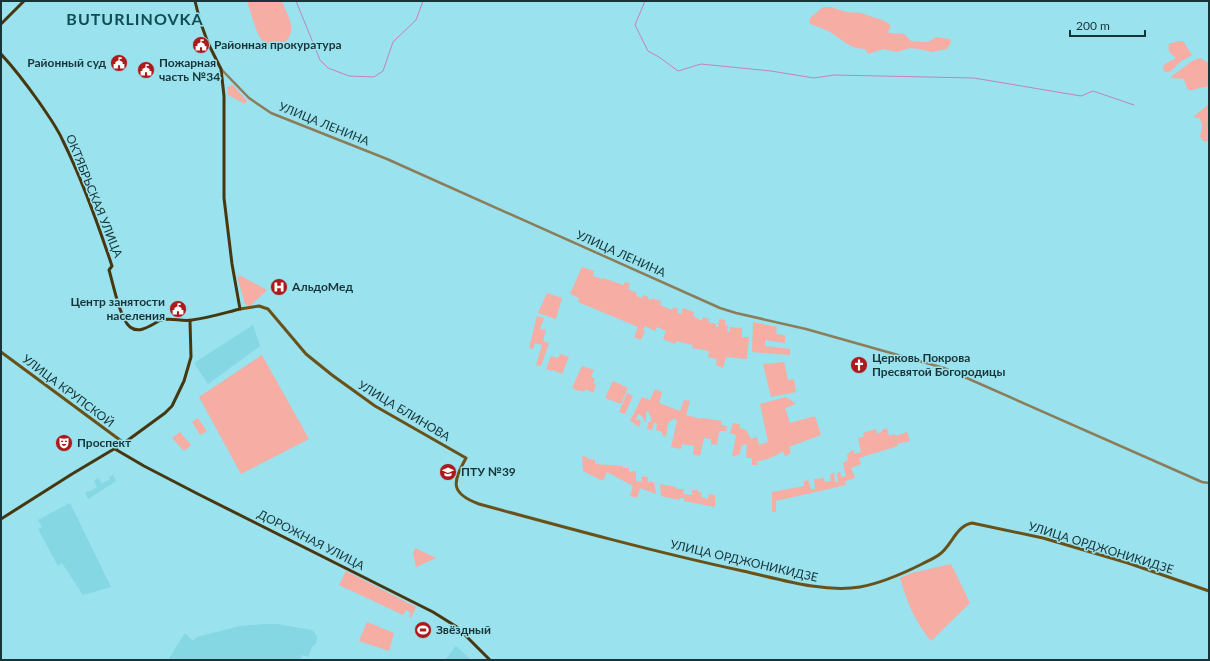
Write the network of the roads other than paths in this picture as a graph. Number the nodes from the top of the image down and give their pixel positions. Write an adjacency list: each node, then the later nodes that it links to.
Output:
1 (24, 1): 3 (main road)
2 (195, 1): 5 (main road, УЛИЦА ЛЕНИНА)
3 (1, 24)
4 (1, 54): 8 (main road, ОКТЯБРЬСКАЯ УЛИЦА)
5 (221, 69): 6 (main road); 13 (street, УЛИЦА ЛЕНИНА)
6 (240, 310): 7 (main road, УЛИЦА БЛИНОВА); 12 (main road, УЛИЦА БЛИНОВА)
7 (190, 321): 8 (main road, УЛИЦА БЛИНОВА); 10 (main road)
8 (137, 330)
9 (1, 352): 10 (main road, УЛИЦА КРУПСКОЙ)
10 (124, 443): 11 (main road)
11 (115, 449): 14 (main road); 16 (main road, ДОРОЖНАЯ УЛИЦА)
12 (466, 458): 15 (main road, УЛИЦА ОРДЖОНИКИДЗЕ)
13 (1209, 483)
14 (1, 519)
15 (1209, 591)
16 (490, 660)

